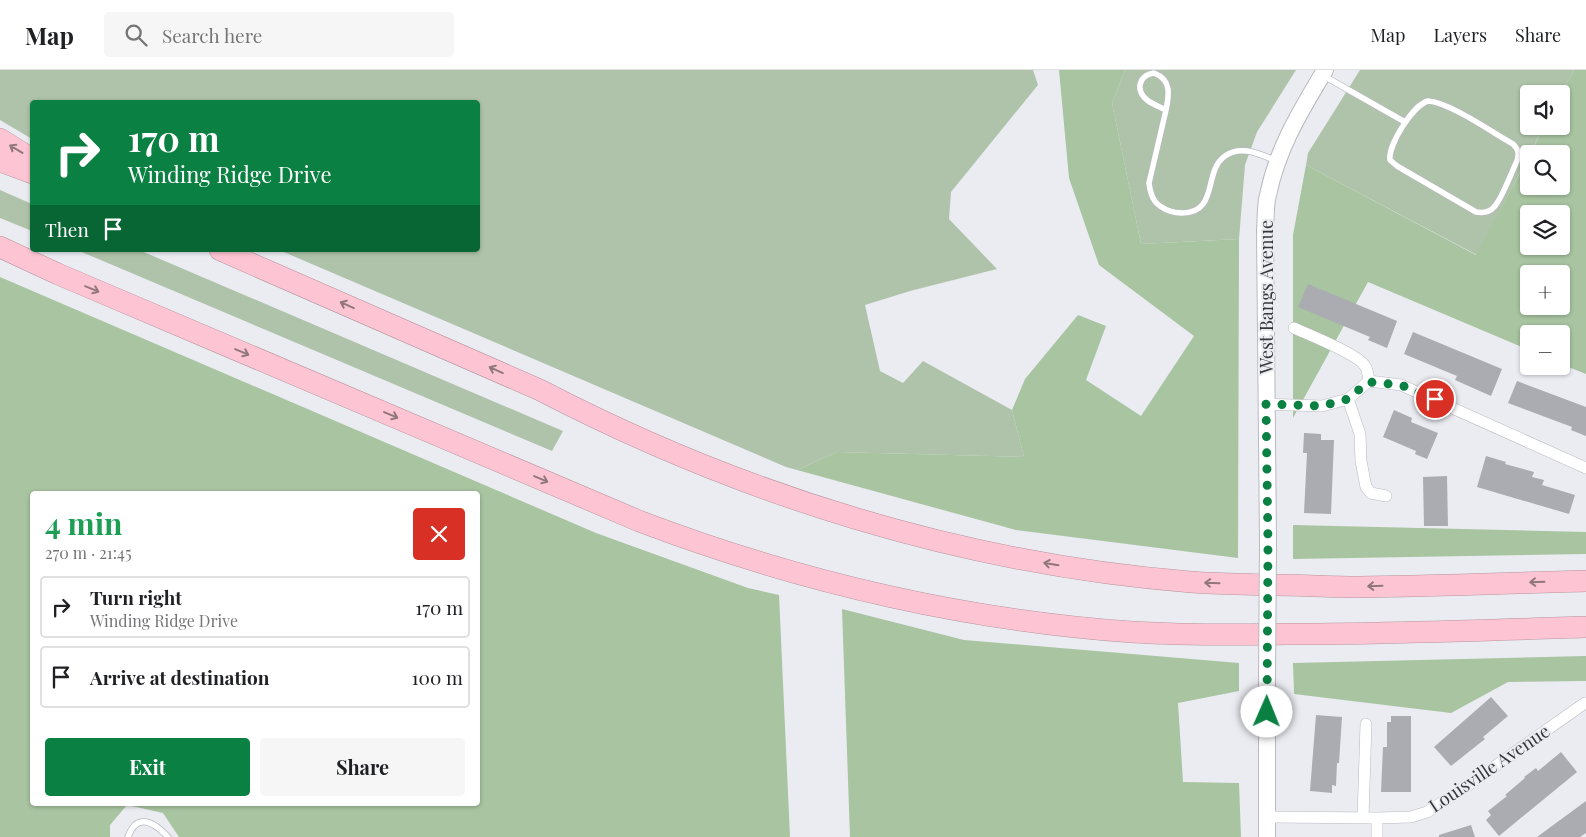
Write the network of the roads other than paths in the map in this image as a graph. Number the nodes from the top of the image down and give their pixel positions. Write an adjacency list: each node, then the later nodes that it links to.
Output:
1 (1324, 73): 3 (lane); 7 (street, West Bangs Avenue)
2 (1166, 110): 2 (lane); 7 (lane)
3 (1405, 122): 3 (lane)
4 (0, 140): 5 (highway, one-way to 4)
5 (30, 158)
6 (0, 161): 8 (highway)
7 (1278, 161): 16 (street, West Bangs Avenue)
8 (30, 172)
9 (0, 247): 12 (highway)
10 (225, 252): 19 (highway, one-way to 10)
11 (0, 256): 12 (highway)
12 (58, 274): 20 (highway, one-way to 20)
13 (1294, 328): 14 (street)
14 (1368, 382): 15 (street); 17 (street)
15 (1348, 399): 16 (street); 18 (street)
16 (1266, 404): 23 (street, West Bangs Avenue, bridge)
17 (1586, 468)
18 (1386, 496)
19 (1586, 580)
20 (1586, 627)
21 (1585, 703): 25 (street, Louisville Avenue)
22 (1366, 724): 24 (street)
23 (1267, 817): 24 (street, Louisville Avenue); 28 (street, West Bangs Avenue)
24 (1363, 818): 25 (street, Louisville Avenue)
25 (1377, 818): 29 (street)
26 (128, 837): 27 (lane)
27 (168, 837)
28 (1267, 837)
29 (1377, 837)

